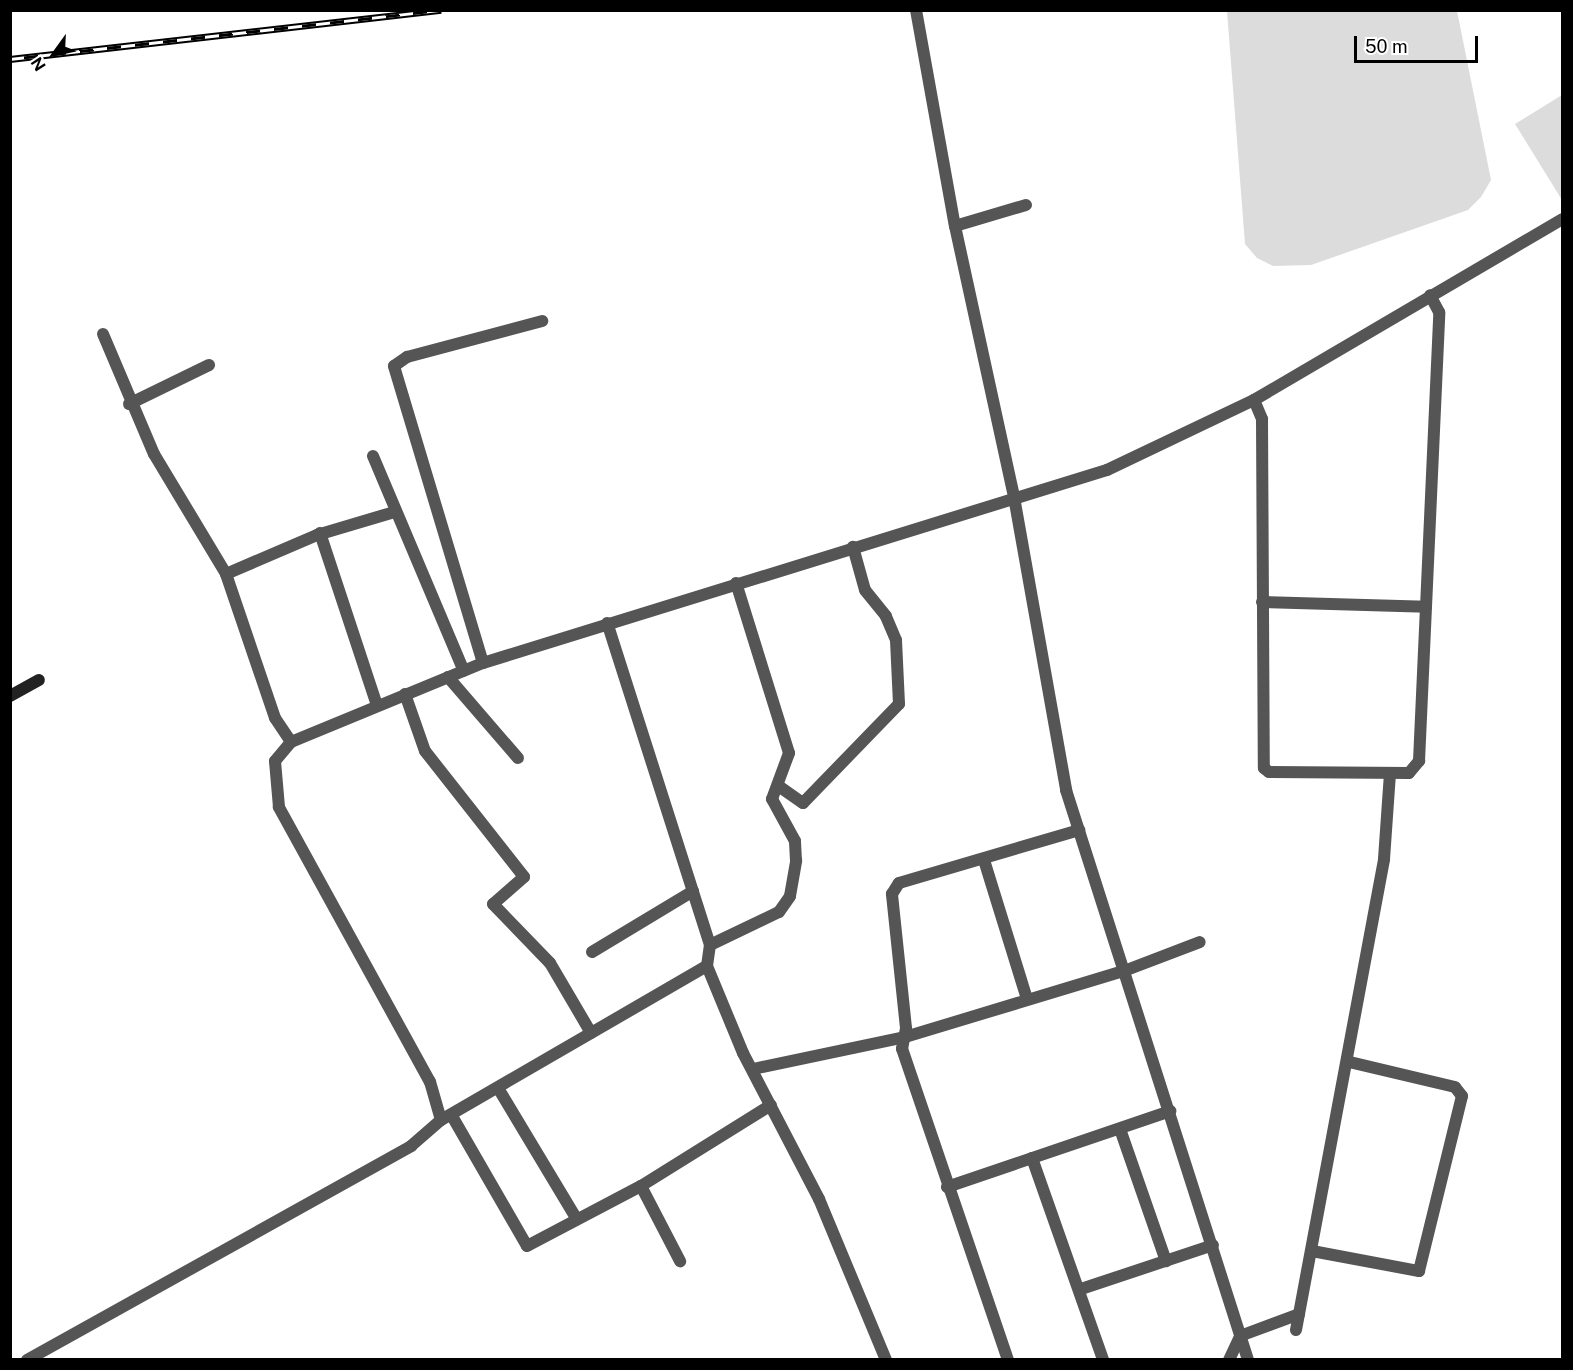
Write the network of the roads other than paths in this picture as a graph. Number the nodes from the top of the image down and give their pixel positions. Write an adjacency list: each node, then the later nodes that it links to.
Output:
1 (916, 10): 4 (street)
2 (1026, 205): 4 (street)
3 (1563, 219): 5 (street)
4 (955, 226): 12 (street)
5 (1430, 295): 9 (street); 19 (street)
6 (542, 321): 21 (street)
7 (103, 334): 10 (street)
8 (209, 365): 10 (street)
9 (1254, 400): 12 (street); 18 (street)
10 (129, 404): 16 (street)
11 (373, 456): 13 (street)
12 (1014, 496): 15 (street); 32 (street)
13 (394, 512): 14 (street); 22 (street)
14 (320, 534): 16 (street); 27 (street)
15 (853, 547): 17 (street); 31 (street)
16 (226, 574): 28 (street)
17 (736, 583): 20 (street); 31 (street)
18 (1262, 602): 19 (street); 30 (street)
19 (1426, 607): 30 (street)
20 (607, 623): 21 (street); 34 (street)
21 (483, 663): 22 (street)
22 (464, 670): 23 (street)
23 (448, 677): 25 (street); 29 (street)
24 (39, 680): 26 (street)
25 (405, 694): 27 (street); 41 (street)
26 (10, 696)
27 (377, 705): 28 (street)
28 (291, 742): 48 (street)
29 (518, 758)
30 (1390, 772): 43 (street)
31 (780, 787): 36 (street)
32 (1078, 830): 33 (street); 39 (street)
33 (984, 860): 40 (street); 42 (street)
34 (693, 891): 36 (street); 37 (street)
35 (1200, 942): 39 (street)
36 (710, 945): 38 (street)
37 (592, 952)
38 (707, 966): 41 (street); 44 (street)
39 (1124, 971): 40 (street); 47 (street)
40 (1028, 999): 42 (street)
41 (591, 1033): 45 (street)
42 (905, 1037): 44 (street); 52 (street)
43 (1348, 1062): 55 (street); 55 (street)
44 (753, 1069): 46 (street)
45 (498, 1088): 48 (street); 53 (street)
46 (771, 1105): 51 (street); 63 (street)
47 (1170, 1111): 49 (street); 54 (street)
48 (447, 1118): 53 (street); 62 (street)
49 (1120, 1129): 50 (street); 57 (street)
50 (1032, 1158): 52 (street); 58 (street)
51 (640, 1186): 53 (street); 56 (street)
52 (947, 1187): 64 (street)
53 (576, 1218)
54 (1213, 1245): 57 (street); 61 (street)
55 (1312, 1251): 59 (street)
56 (680, 1260)
57 (1166, 1261): 58 (street)
58 (1081, 1289): 65 (street)
59 (1299, 1314): 60 (street); 61 (street)
60 (1296, 1330)
61 (1240, 1336): 66 (street); 67 (street)
62 (27, 1359)
63 (886, 1359)
64 (1008, 1359)
65 (1103, 1359)
66 (1228, 1359)
67 (1248, 1359)

